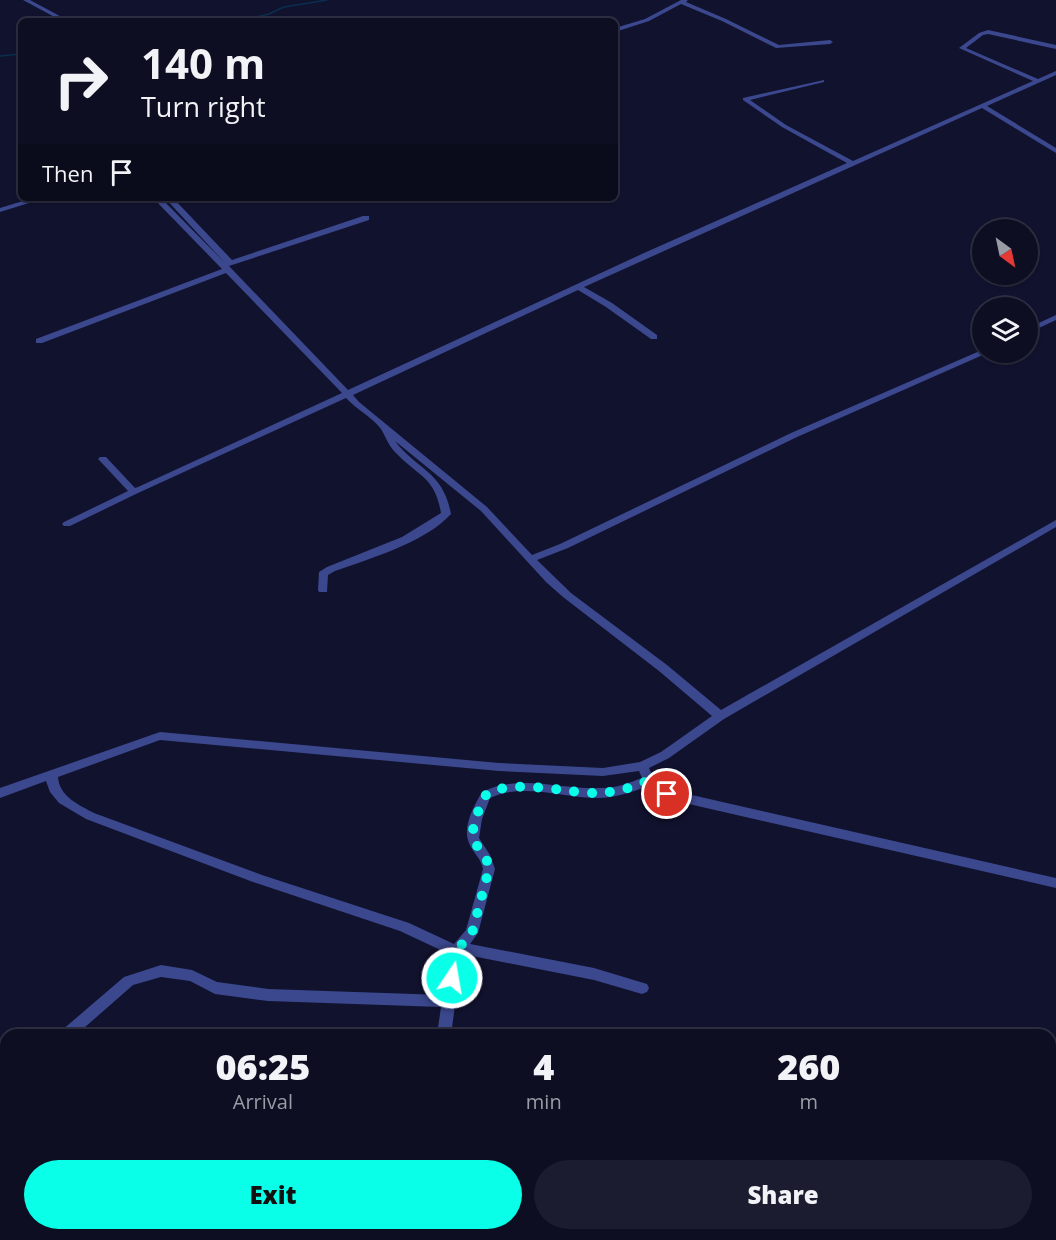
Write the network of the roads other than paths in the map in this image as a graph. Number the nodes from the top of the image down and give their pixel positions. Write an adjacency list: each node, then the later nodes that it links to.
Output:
1 (26, 0): 3 (street)
2 (683, 1): 4 (street); 5 (street)
3 (60, 18)
4 (618, 29)
5 (830, 42)
6 (1056, 47): 9 (street)
7 (1056, 73): 9 (street)
8 (822, 81): 12 (street)
9 (1038, 81): 10 (street)
10 (983, 106): 11 (street); 12 (street)
11 (1056, 151)
12 (854, 164): 19 (street)
13 (31, 201): 16 (street)
14 (160, 201): 18 (street)
15 (172, 201): 18 (street)
16 (0, 210)
17 (366, 218): 18 (street)
18 (227, 267): 23 (street); 25 (street)
19 (578, 287): 22 (street); 25 (street)
20 (1056, 316): 21 (street)
21 (1038, 326)
22 (654, 337)
23 (39, 340)
24 (972, 356): 31 (street)
25 (346, 394): 26 (street); 28 (street)
26 (385, 427): 31 (street); 32 (street)
27 (103, 459): 28 (street)
28 (135, 491): 29 (street)
29 (67, 524)
30 (1056, 524): 33 (street)
31 (531, 559): 33 (street)
32 (323, 590)
33 (720, 716): 34 (street)
34 (642, 766): 35 (street); 36 (street)
35 (52, 774): 37 (street); 39 (street)
36 (650, 780): 38 (street); 39 (street)
37 (0, 793)
38 (1056, 883)
39 (458, 949): 40 (street); 41 (street)
40 (642, 988)
41 (450, 1001): 42 (street); 43 (street)
42 (73, 1029)
43 (445, 1029)

